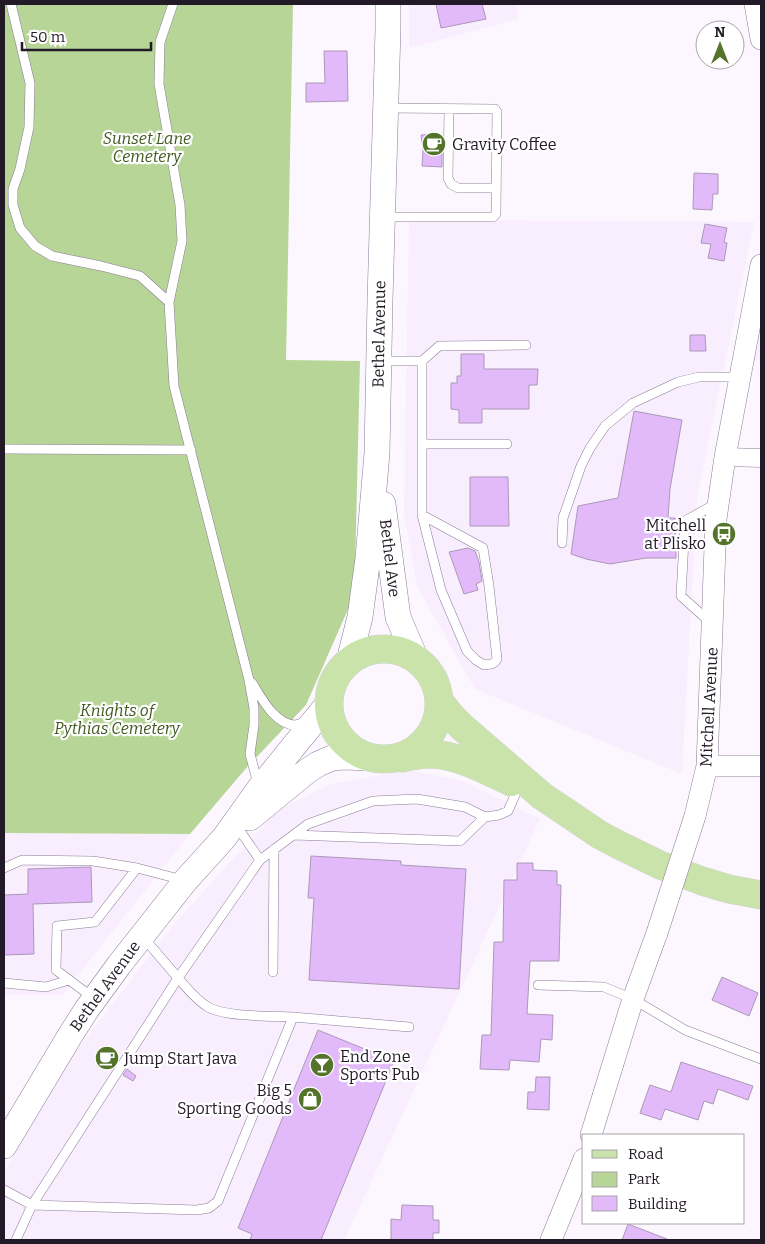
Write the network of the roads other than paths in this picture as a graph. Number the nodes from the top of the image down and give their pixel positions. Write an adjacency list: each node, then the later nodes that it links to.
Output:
1 (11, 4): 12 (lane)
2 (173, 4): 12 (lane)
3 (388, 4): 6 (main road, Bethel Avenue)
4 (755, 4): 5 (street)
5 (761, 39)
6 (385, 108): 7 (lane); 9 (main road, Bethel Avenue)
7 (449, 109): 8 (lane); 8 (lane)
8 (496, 188): 9 (lane)
9 (382, 217): 14 (main road, Bethel Avenue)
10 (761, 264): 11 (street, Mitchell Avenue)
11 (759, 289): 16 (street, Mitchell Avenue)
12 (169, 302): 20 (lane)
13 (526, 345): 15 (lane)
14 (378, 361): 15 (lane); 21 (main road, Bethel Avenue)
15 (422, 361): 17 (lane)
16 (739, 378): 22 (street, Mitchell Avenue); 26 (lane)
17 (422, 444): 18 (lane); 25 (lane)
18 (507, 444)
19 (4, 449): 20 (lane)
20 (191, 450): 30 (lane)
21 (377, 453): 28 (main road, Bethel Ave); 29 (main road, Bethel Avenue)
22 (725, 457): 23 (street); 24 (street, Mitchell Avenue)
23 (761, 458)
24 (718, 503): 27 (street, Mitchell Avenue); 27 (lane)
25 (422, 515): 25 (lane)
26 (562, 543)
27 (713, 625): 34 (street, Mitchell Avenue)
28 (416, 659): 29 (main road); 31 (main road)
29 (348, 661): 32 (main road)
30 (249, 680): 32 (lane); 36 (lane)
31 (440, 702): 33 (main road); 37 (main road)
32 (321, 713): 33 (main road); 36 (main road, Bethel Avenue)
33 (384, 758): 37 (main road); 39 (main road, Bethel Avenue)
34 (708, 766): 35 (street); 54 (street, Mitchell Avenue, bridge)
35 (761, 766)
36 (260, 789): 39 (main road, Bethel Avenue)
37 (530, 791): 38 (lane); 46 (main road)
38 (485, 817): 40 (lane); 40 (lane)
39 (231, 833): 42 (lane); 45 (main road, Bethel Avenue)
40 (294, 835): 41 (lane)
41 (274, 849): 42 (lane); 48 (lane)
42 (260, 860): 49 (lane)
43 (4, 868): 44 (lane)
44 (137, 868): 45 (lane); 50 (lane)
45 (186, 880): 47 (main road, Bethel Avenue)
46 (761, 895)
47 (142, 935): 49 (lane); 53 (main road, Bethel Avenue)
48 (273, 972)
49 (178, 978): 55 (lane); 62 (lane)
50 (69, 980): 51 (lane); 53 (lane)
51 (4, 982)
52 (538, 984): 54 (lane)
53 (94, 999): 59 (main road, Bethel Avenue)
54 (633, 999): 57 (lane); 58 (street, Mitchell Avenue)
55 (293, 1017): 56 (lane); 62 (lane)
56 (409, 1027)
57 (761, 1059)
58 (591, 1134)
59 (4, 1146)
60 (582, 1163): 64 (street)
61 (4, 1190): 62 (lane)
62 (32, 1205): 63 (lane)
63 (16, 1240)
64 (551, 1240)

